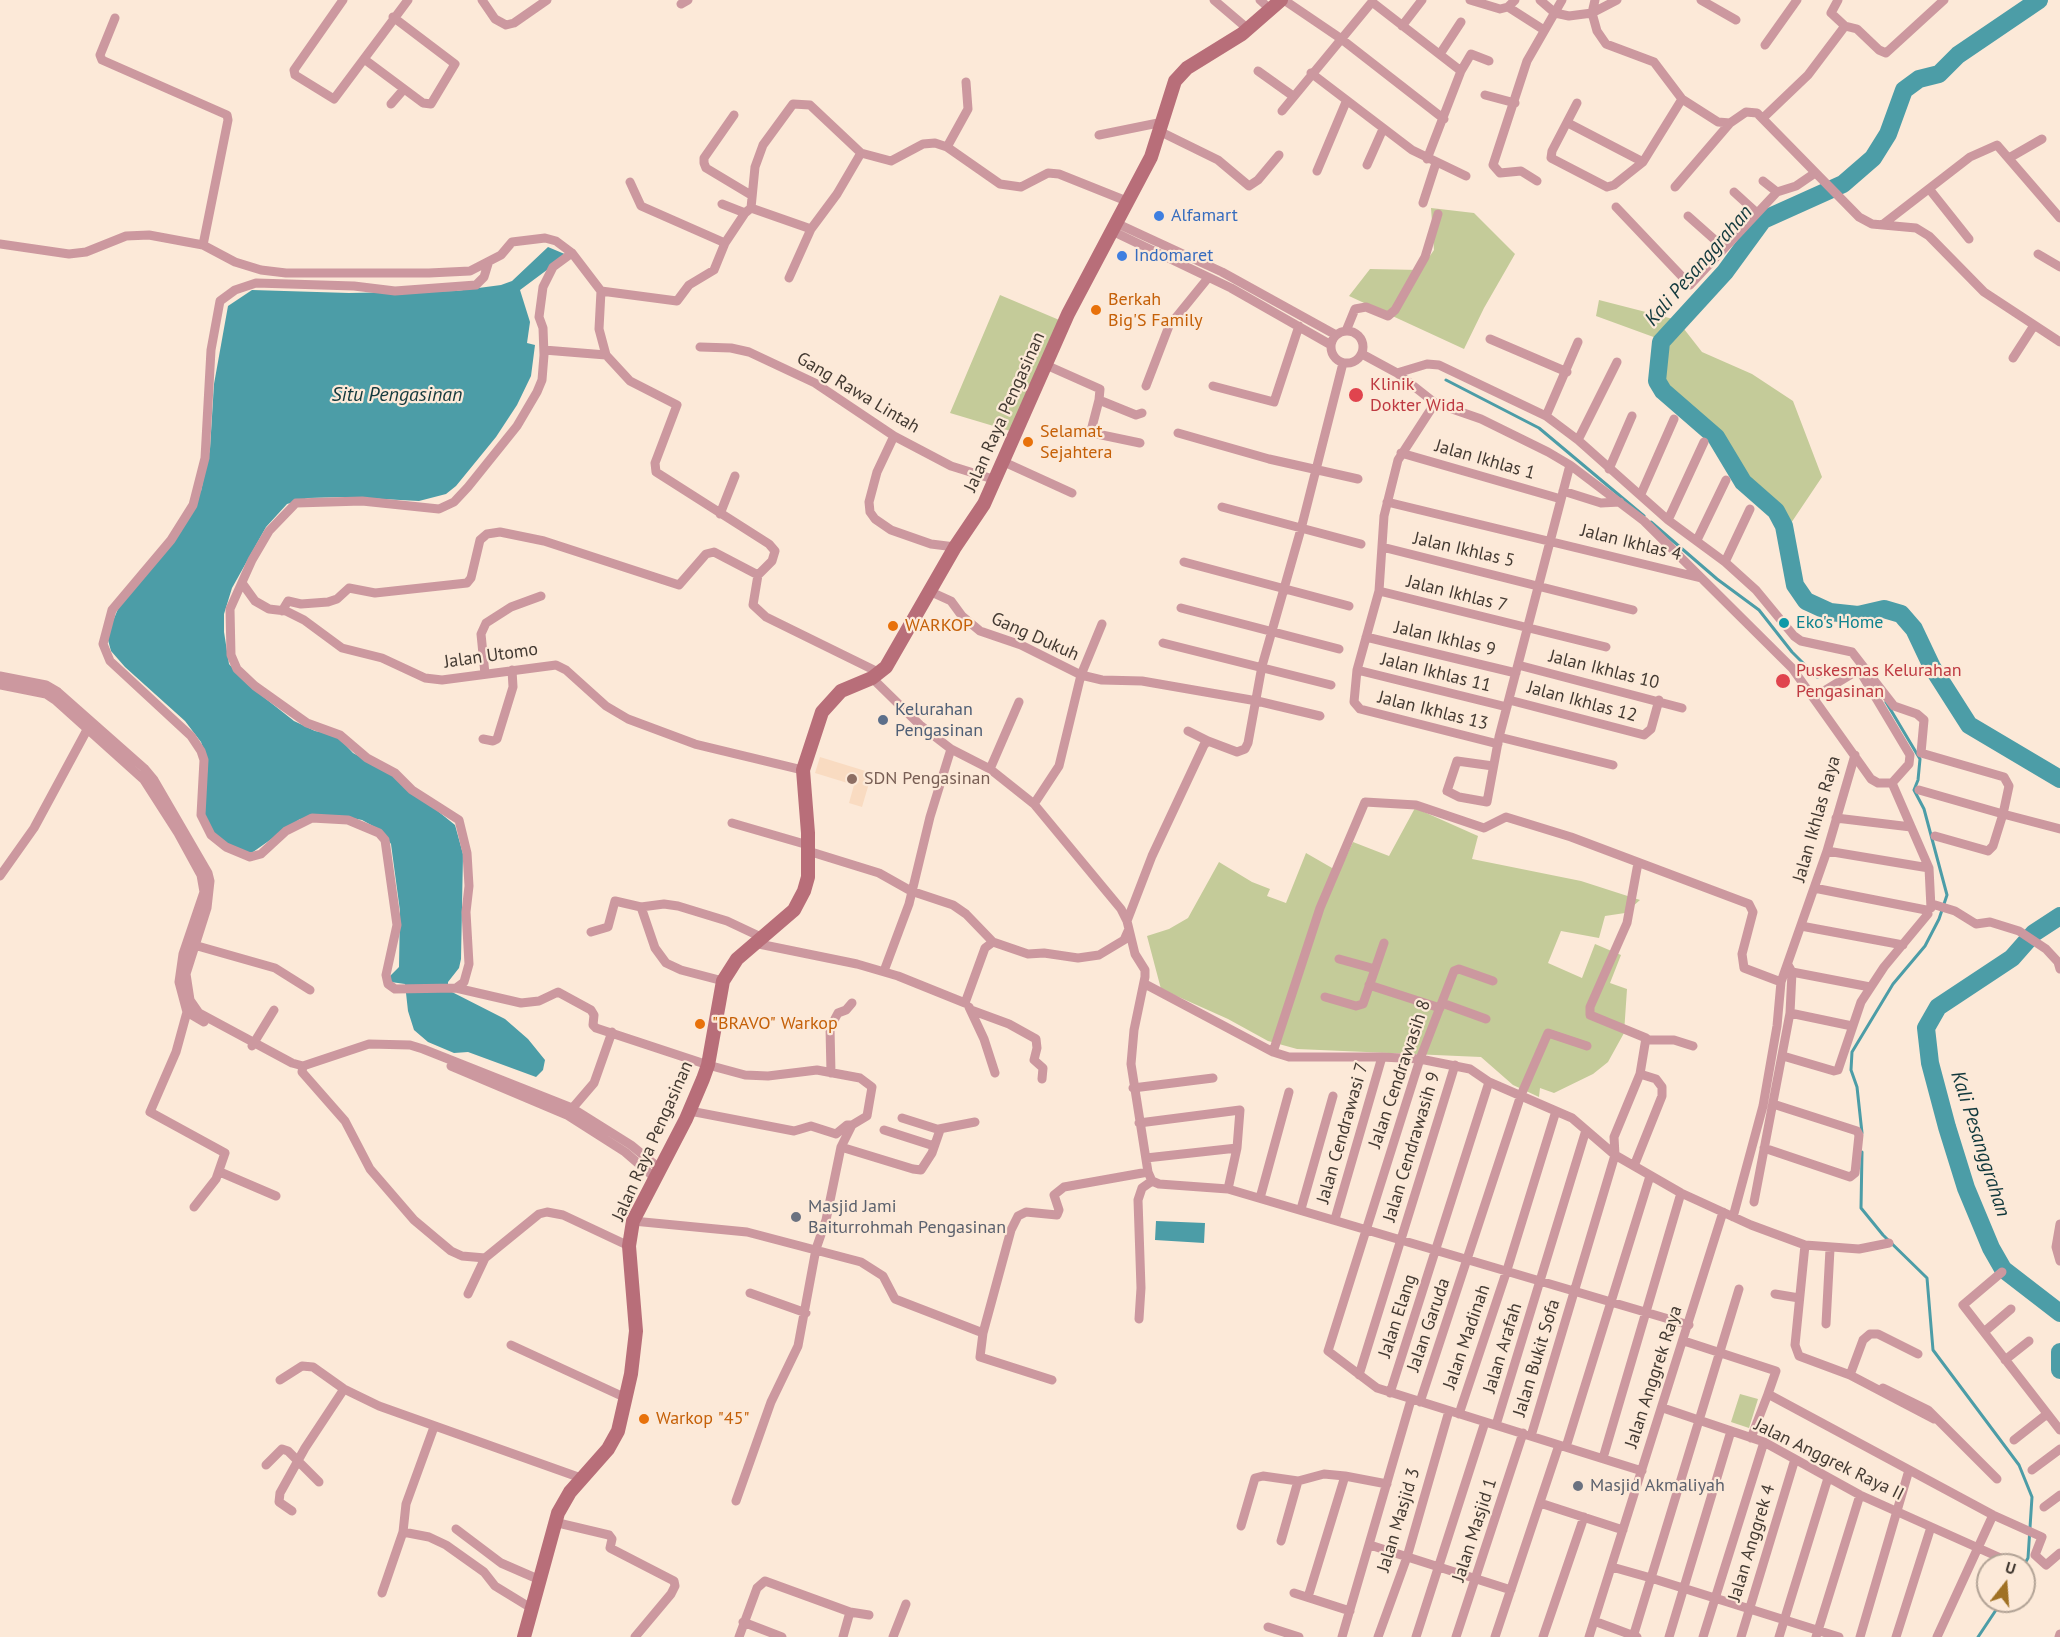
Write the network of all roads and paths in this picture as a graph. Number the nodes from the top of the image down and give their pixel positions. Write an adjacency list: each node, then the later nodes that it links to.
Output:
1 (343, 0): 32 (street)
2 (408, 0): 21 (street)
3 (482, 0): 4 (street)
4 (547, 0)
5 (1214, 0): 27 (street)
6 (1260, 0): 17 (street)
7 (1422, 0): 25 (street)
8 (1470, 0): 18 (street)
9 (1540, 0): 19 (street)
10 (1562, 0): 19 (street)
11 (1595, 0): 20 (street)
12 (1617, 0): 20 (street)
13 (1701, 0): 23 (street)
14 (1797, 0): 30 (street)
15 (1838, 0): 26 (street)
16 (1944, 0): 26 (street)
17 (1279, 3): 27 (main road, Jalan Raya Pengasinan); 29 (street)
18 (1512, 4): 28 (street)
19 (1555, 12): 20 (street); 28 (street)
20 (1592, 13): 41 (street)
21 (393, 17): 32 (street); 38 (street)
22 (116, 18): 90 (street)
23 (1736, 20)
24 (1461, 22): 31 (street)
25 (1402, 26): 29 (street); 31 (street)
26 (1845, 26): 48 (street)
27 (1248, 29): 52 (main road, Jalan Raya Pengasinan)
28 (1544, 30): 43 (street)
29 (1340, 38): 36 (street); 49 (street)
30 (1765, 45)
31 (1440, 54): 34 (street)
32 (364, 58): 38 (street)
33 (1490, 61): 34 (street)
34 (1461, 71): 49 (street)
35 (1258, 72): 40 (street)
36 (1311, 73): 40 (street); 42 (street)
37 (966, 82): 56 (street)
38 (404, 89): 45 (street)
39 (1485, 95): 43 (street)
40 (1293, 96): 46 (street)
41 (1682, 99): 51 (street); 61 (street)
42 (1346, 102): 53 (street); 64 (street)
43 (1515, 103): 67 (street)
44 (1577, 103): 50 (street)
45 (391, 104)
46 (1282, 111)
47 (734, 115): 74 (street)
48 (1763, 118): 51 (street); 65 (street)
49 (1444, 119): 59 (street)
50 (1568, 123): 61 (street); 61 (street)
51 (1730, 123): 70 (street)
52 (1162, 127): 54 (street); 58 (street); 75 (main road, Jalan Raya Pengasinan)
53 (1383, 129): 59 (street); 63 (street)
54 (1099, 135)
55 (2042, 139): 60 (street)
56 (947, 147): 57 (street); 75 (street)
57 (861, 153): 74 (street); 86 (street)
58 (1279, 155)
59 (1427, 159): 62 (street)
60 (2009, 159): 71 (street); 83 (street)
61 (1643, 162)
62 (1436, 164): 66 (street); 76 (street)
63 (1367, 165)
64 (1317, 171)
65 (1815, 173): 73 (street); 84 (street)
66 (1466, 176)
67 (1537, 181)
68 (1763, 181): 73 (street)
69 (630, 182): 88 (street)
70 (1675, 187)
71 (1930, 190): 84 (street); 87 (street)
72 (1734, 192): 80 (street)
73 (1777, 192): 80 (street)
74 (751, 195): 79 (street)
75 (1129, 202): 85 (main road, Jalan Raya Pengasinan)
76 (1423, 203)
77 (722, 204): 79 (street)
78 (1616, 207): 91 (street)
79 (748, 211): 86 (street); 88 (street)
80 (1757, 213): 91 (street)
81 (1438, 214): 101 (street)
82 (1688, 216): 91 (street)
83 (2060, 218)
84 (1882, 225): 100 (street)
85 (1114, 227): 97 (street); 101 (street); 113 (main road, Jalan Raya Pengasinan)
86 (811, 229): 96 (street)
87 (1969, 239)
88 (725, 243): 98 (street)
89 (0, 244): 90 (street)
90 (203, 245): 94 (street)
91 (1724, 248)
92 (572, 252): 94 (street); 98 (street); 107 (street)
93 (2038, 254): 95 (street)
94 (488, 264): 243 (street)
95 (2060, 267)
96 (789, 278)
97 (1208, 278): 99 (street); 116 (street)
98 (601, 291): 109 (street)
99 (1299, 326): 105 (street); 117 (street)
100 (2033, 327): 104 (street); 110 (street)
101 (1341, 333): 105 (street); 108 (street)
102 (1490, 339): 114 (street)
103 (1578, 342): 114 (street)
104 (2060, 342)
105 (1331, 345): 112 (street)
106 (700, 347): 125 (street, Gang Rawa Lintah)
107 (544, 350): 109 (street); 157 (street)
108 (1362, 354): 112 (street); 115 (street, Jalan Ikhlas Raya)
109 (606, 356): 145 (street)
110 (2013, 358)
111 (1617, 362): 126 (street)
112 (1343, 363): 132 (street)
113 (1046, 365): 118 (street); 130 (main road, Jalan Raya Pengasinan)
114 (1567, 372): 121 (street)
115 (1397, 373): 119 (street, Jalan Ikhlas Raya); 121 (street)
116 (1146, 386)
117 (1214, 386)
118 (1099, 400): 120 (street); 128 (street)
119 (1435, 403): 129 (street); 131 (street, Jalan Ikhlas Raya)
120 (1142, 413)
121 (1546, 416): 126 (street)
122 (1632, 416): 133 (street)
123 (1674, 418): 139 (street)
124 (1178, 433): 132 (street)
125 (894, 436): 136 (street, Gang Rawa Lintah); 151 (street)
126 (1578, 440): 133 (street)
127 (1704, 442): 146 (street)
128 (1140, 443)
129 (1401, 453): 140 (street, Jalan Ikhlas 1); 141 (street)
130 (1004, 462): 136 (main road, Jalan Raya Pengasinan); 138 (street)
131 (1570, 465): 140 (street); 142 (street, Jalan Ikhlas Raya)
132 (1316, 469): 135 (street); 147 (street)
133 (1609, 469): 139 (street)
134 (735, 476): 145 (street)
135 (1358, 479)
136 (996, 480): 151 (main road, Jalan Raya Pengasinan)
137 (1726, 480): 149 (street)
138 (1072, 493)
139 (1641, 494): 146 (street)
140 (1562, 495): 142 (street, Jalan Ikhlas 1); 148 (street)
141 (1388, 502): 148 (street, Jalan Ikhlas 4); 152 (street)
142 (1620, 502): 156 (street, Jalan Ikhlas Raya)
143 (1222, 507): 147 (street)
144 (1750, 509): 154 (street)
145 (720, 514): 155 (street)
146 (1668, 520): 149 (street)
147 (1301, 529): 150 (street); 159 (street)
148 (1550, 540): 156 (street, Jalan Ikhlas 4); 158 (street)
149 (1697, 540): 154 (street)
150 (1361, 544)
151 (955, 547): 160 (main road, Jalan Raya Pengasinan)
152 (1382, 548): 158 (street, Jalan Ikhlas 5); 161 (street)
153 (1184, 562): 159 (street)
154 (1725, 562): 205 (street)
155 (758, 576): 166 (street); 179 (street)
156 (1703, 578): 184 (street, Jalan Ikhlas Raya)
157 (242, 583): 166 (street); 243 (street)
158 (1538, 585): 165 (street, Jalan Ikhlas 5); 168 (street)
159 (1285, 589): 163 (street); 169 (street)
160 (929, 591): 179 (main road, Jalan Raya Pengasinan); 180 (street, Gang Dukuh)
161 (1379, 591): 168 (street, Jalan Ikhlas 7); 170 (street)
162 (541, 596): 178 (street)
163 (1349, 606)
164 (1181, 608): 169 (street)
165 (1633, 610)
166 (282, 611): 178 (street, Jalan Utomo)
167 (1102, 624): 180 (street)
168 (1526, 628): 172 (street, Jalan Ikhlas 7); 175 (street)
169 (1272, 632): 173 (street); 174 (street)
170 (1366, 637): 175 (street, Jalan Ikhlas 9); 177 (street)
171 (1163, 643): 174 (street)
172 (1606, 647)
173 (1339, 649)
174 (1262, 666): 183 (street); 186 (street)
175 (1517, 669): 185 (street, Jalan Ikhlas 10); 188 (street)
176 (512, 670): 178 (street, Jalan Utomo); 193 (street); 201 (street, Jalan Utomo)
177 (1357, 670): 188 (street, Jalan Ikhlas 11); 194 (street, Jalan Ikhlas 13)
178 (486, 674)
179 (876, 675): 196 (street); 201 (main road, Jalan Raya Pengasinan)
180 (1081, 675): 186 (street, Gang Dukuh); 204 (street)
181 (0, 676): 215 (street)
182 (0, 684): 191 (street)
183 (1331, 685)
184 (1814, 697): 197 (street, Jalan Ikhlas Raya); 202 (street)
185 (1659, 700): 188 (street, Jalan Ikhlas 12); 189 (street, Jalan Ikhlas 10)
186 (1257, 701): 190 (street, Gang Dukuh); 195 (street)
187 (1019, 702): 200 (street)
188 (1508, 704): 194 (street)
189 (1682, 708)
190 (1320, 716)
191 (88, 728): 215 (street); 216 (street)
192 (1188, 730): 195 (street)
193 (483, 739)
194 (1499, 740): 198 (street, Jalan Ikhlas 13); 199 (street)
195 (1208, 741): 222 (street)
196 (951, 748): 200 (street); 218 (street)
197 (1855, 755): 202 (street); 206 (street, Jalan Ikhlas Raya)
198 (1614, 765)
199 (1493, 766): 199 (street)
200 (990, 769): 204 (street)
201 (803, 770): 211 (main road, Jalan Raya Pengasinan)
202 (1892, 783): 208 (street)
203 (1919, 790): 205 (street)
204 (1034, 804): 222 (street)
205 (2003, 814): 209 (street); 210 (street)
206 (1836, 818): 208 (street); 212 (street, Jalan Ikhlas Raya)
207 (732, 823): 211 (street)
208 (1911, 826): 214 (street)
209 (2060, 829)
210 (1935, 836)
211 (808, 848): 218 (street); 226 (main road, Jalan Raya Pengasinan)
212 (1827, 851): 214 (street); 217 (street, Jalan Ikhlas Raya)
213 (1638, 863): 239 (street); 255 (street); 259 (street)
214 (1929, 868): 221 (street)
215 (205, 874): 219 (street)
216 (0, 876)
217 (1814, 888): 221 (street); 223 (street, Jalan Ikhlas Raya)
218 (911, 891): 227 (street); 236 (street)
219 (203, 907): 229 (street); 231 (street)
220 (641, 907): 224 (street); 226 (street); 237 (street)
221 (1932, 907): 230 (street); 235 (street)
222 (1127, 921): 225 (street)
223 (1801, 926): 230 (street); 233 (street, Jalan Ikhlas Raya)
224 (591, 932)
225 (1129, 934): 227 (street); 240 (street)
226 (757, 940): 236 (street); 237 (main road, Jalan Raya Pengasinan)
227 (993, 942): 248 (street)
228 (1384, 943): 234 (street)
229 (194, 945): 231 (street); 244 (street)
230 (1903, 945): 242 (street)
231 (187, 955): 249 (street)
232 (1339, 959): 234 (street)
233 (1790, 968): 239 (street, Jalan Ikhlas Raya); 242 (street); 251 (street)
234 (1375, 969): 241 (street)
235 (2060, 969)
236 (884, 972): 248 (street)
237 (723, 981): 263 (main road, Jalan Raya Pengasinan)
238 (1493, 981): 247 (street, Jalan Cendrawasih 8)
239 (1781, 982): 306 (street, Jalan Ikhlas Raya)
240 (1145, 984): 259 (street); 272 (street)
241 (1369, 985): 245 (street); 247 (street)
242 (1870, 987): 253 (street)
243 (452, 989): 254 (street)
244 (310, 990)
245 (1325, 997)
246 (852, 1003): 266 (street)
247 (1441, 1005): 252 (street); 262 (street, Jalan Cendrawasih 8)
248 (968, 1007): 267 (street); 270 (street)
249 (190, 1010): 256 (street); 294 (street)
250 (274, 1010): 256 (street)
251 (1790, 1013): 253 (street); 260 (street)
252 (1486, 1019)
253 (1852, 1026): 260 (street)
254 (612, 1032): 263 (street); 277 (street)
255 (1647, 1040): 258 (street); 268 (street, Jalan Bukit Sofa)
256 (253, 1046): 265 (street)
257 (1587, 1046): 274 (street, Jalan Garuda)
258 (1693, 1046)
259 (1272, 1052): 261 (street)
260 (1783, 1056): 276 (street)
261 (1382, 1057): 262 (street); 307 (street, Jalan Cendrawasi 7)
262 (1420, 1059): 264 (street); 310 (street, Jalan Cendrawasih 8)
263 (708, 1065): 266 (street); 278 (main road, Jalan Raya Pengasinan)
264 (1455, 1065): 271 (street); 311 (street, Jalan Cendrawasih 9)
265 (302, 1069): 277 (street); 318 (street)
266 (831, 1073): 283 (street)
267 (995, 1073)
268 (1640, 1074): 291 (street, Jalan Bukit Sofa); 293 (street)
269 (1213, 1078): 272 (street)
270 (1042, 1079)
271 (1489, 1082): 274 (street); 317 (street, Jalan Elang)
272 (1133, 1088): 282 (street)
273 (1289, 1092): 301 (street)
274 (1521, 1095): 279 (street); 319 (street, Jalan Garuda)
275 (1333, 1096): 304 (street)
276 (1773, 1104): 290 (street); 290 (street)
277 (570, 1111): 295 (street)
278 (690, 1111): 283 (street); 295 (main road, Jalan Raya Pengasinan)
279 (1556, 1111): 286 (street); 321 (street, Jalan Madinah)
280 (902, 1118): 284 (street)
281 (975, 1122): 284 (street)
282 (1139, 1123): 289 (street); 292 (street)
283 (852, 1125): 288 (street)
284 (939, 1129): 287 (street)
285 (884, 1130): 287 (street)
286 (1586, 1130): 291 (street); 323 (street, Jalan Arafah)
287 (934, 1146): 288 (street)
288 (841, 1147): 315 (street)
289 (1237, 1148): 292 (street); 298 (street)
290 (1764, 1148): 302 (street)
291 (1615, 1155): 293 (street); 325 (street, Jalan Bukit Sofa)
292 (1146, 1158): 296 (street)
293 (1634, 1166): 297 (street)
294 (220, 1172): 300 (street); 303 (street)
295 (657, 1173): 308 (main road, Jalan Raya Pengasinan)
296 (1150, 1176): 298 (street); 334 (street); 338 (street)
297 (1650, 1176): 299 (street); 330 (street)
298 (1228, 1189): 301 (street)
299 (1682, 1193): 305 (street); 332 (street)
300 (276, 1196)
301 (1260, 1198): 304 (street)
302 (1754, 1202)
303 (194, 1207)
304 (1301, 1209): 307 (street)
305 (1723, 1212): 306 (street); 336 (street, Jalan Anggrek Raya)
306 (1734, 1217): 313 (street)
307 (1335, 1219): 310 (street)
308 (633, 1221): 314 (main road, Jalan Raya Pengasinan); 315 (street)
309 (2060, 1224): 320 (street)
310 (1365, 1228): 311 (street); 345 (street, Jalan Cendrawasih 8)
311 (1400, 1238): 317 (street); 345 (street, Jalan Cendrawasih 9)
312 (1888, 1243): 316 (street)
313 (1805, 1245): 316 (street); 329 (street)
314 (629, 1246): 318 (street); 352 (main road, Jalan Raya Pengasinan)
315 (816, 1249): 333 (street); 338 (street)
316 (1830, 1249): 335 (street)
317 (1437, 1250): 319 (street); 350 (street, Jalan Elang)
318 (485, 1258): 327 (street)
319 (1469, 1259): 321 (street); 353 (street, Jalan Garuda)
320 (2060, 1261)
321 (1507, 1270): 323 (street); 355 (street, Jalan Madinah)
322 (2002, 1272): 337 (street)
323 (1541, 1280): 325 (street); 359 (street, Jalan Arafah)
324 (1739, 1289): 342 (street)
325 (1575, 1290): 330 (street); 363 (street, Jalan Bukit Sofa)
326 (750, 1293): 333 (street)
327 (468, 1294)
328 (1775, 1294): 329 (street)
329 (1799, 1298): 346 (street)
330 (1610, 1302): 332 (street); 367 (street)
331 (2011, 1309): 337 (street)
332 (1647, 1312): 336 (street); 369 (street)
333 (806, 1313): 385 (street)
334 (1139, 1319)
335 (1826, 1324)
336 (1689, 1325): 339 (street, Jalan Anggrek Raya)
337 (1984, 1332): 344 (street)
338 (982, 1333): 348 (street)
339 (1684, 1341): 342 (street); 354 (street, Jalan Anggrek Raya)
340 (2030, 1341): 344 (street)
341 (511, 1345): 352 (street)
342 (1721, 1354): 351 (street); 357 (street)
343 (1918, 1354): 346 (street)
344 (2005, 1360): 356 (street)
345 (1359, 1375): 350 (street)
346 (1850, 1375): 379 (street)
347 (280, 1380): 349 (street)
348 (1052, 1380)
349 (344, 1389): 360 (street); 370 (street)
350 (1390, 1393): 353 (street)
351 (1768, 1394): 364 (street); 373 (street)
352 (626, 1398): 377 (main road, Jalan Raya Pengasinan)
353 (1416, 1401): 355 (street); 382 (street, Jalan Garuda)
354 (1663, 1408): 357 (street, Jalan Anggrek Raya II); 375 (street, Jalan Anggrek Raya)
355 (1454, 1412): 358 (street); 403 (street, Jalan Masjid 3)
356 (2047, 1414): 361 (street); 365 (street)
357 (1700, 1420): 362 (street, Jalan Anggrek Raya II); 406 (street)
358 (1485, 1422): 359 (street); 404 (street)
359 (1496, 1425): 363 (street)
360 (434, 1427): 377 (street); 397 (street)
361 (2060, 1430)
362 (1731, 1431): 364 (street, Jalan Anggrek Raya II); 409 (street)
363 (1527, 1434): 367 (street); 407 (street, Jalan Masjid 1)
364 (1751, 1438): 366 (street, Jalan Anggrek Raya II)
365 (2014, 1440)
366 (1764, 1442): 371 (street, Jalan Anggrek Raya II); 414 (street)
367 (1562, 1446): 369 (street); 386 (street)
368 (2060, 1449): 374 (street)
369 (1603, 1458): 375 (street)
370 (298, 1459): 372 (street); 381 (street); 388 (street)
371 (1795, 1459): 378 (street, Jalan Anggrek Raya II); 417 (street, Jalan Anggrek 4)
372 (266, 1465)
373 (1909, 1470): 389 (street); 390 (street)
374 (2032, 1470)
375 (1642, 1472): 396 (street, Jalan Anggrek Raya)
376 (1345, 1476): 380 (street); 382 (street); 413 (street)
377 (581, 1478): 392 (main road, Jalan Raya Pengasinan)
378 (1828, 1478): 383 (street, Jalan Anggrek Raya II); 421 (street)
379 (1996, 1479)
380 (1298, 1481): 393 (street); 398 (street)
381 (319, 1482)
382 (1387, 1484): 399 (street, Jalan Garuda)
383 (1860, 1495): 389 (street, Jalan Anggrek Raya II); 425 (street)
384 (2060, 1495): 387 (street)
385 (735, 1501)
386 (1540, 1503): 391 (street); 410 (street)
387 (2044, 1507)
388 (292, 1510)
389 (1896, 1512): 394 (street, Jalan Anggrek Raya II); 446 (street)
390 (1993, 1515): 400 (street); 402 (street)
391 (1584, 1517): 396 (street); 439 (street)
392 (554, 1522): 408 (main road, Jalan Raya Pengasinan); 428 (street)
393 (1241, 1526)
394 (1931, 1527): 400 (street, Jalan Anggrek Raya II); 447 (street)
395 (456, 1529): 408 (street)
396 (1623, 1530): 405 (street, Jalan Anggrek Raya)
397 (403, 1532): 411 (street); 416 (street)
398 (1281, 1541)
399 (1370, 1545): 403 (street); 418 (street, Jalan Garuda)
400 (1979, 1547): 401 (street, Jalan Anggrek Raya II); 448 (street)
401 (1991, 1553)
402 (2060, 1554)
403 (1407, 1557): 404 (street); 435 (street, Jalan Masjid 3)
404 (1440, 1567): 407 (street); 436 (street)
405 (1612, 1567): 406 (street); 422 (street, Jalan Anggrek Raya)
406 (1651, 1578): 409 (street); 426 (street)
407 (1477, 1579): 410 (street); 437 (street, Jalan Masjid 1)
408 (540, 1580): 416 (main road, Jalan Raya Pengasinan)
409 (1683, 1587): 414 (street); 441 (street)
410 (1511, 1590): 438 (street)
411 (382, 1593)
412 (1294, 1593): 413 (street)
413 (1308, 1597): 418 (street)
414 (1716, 1598): 417 (street); 442 (street)
415 (906, 1604): 432 (street)
416 (531, 1608): 427 (main road, Jalan Raya Pengasinan)
417 (1749, 1608): 421 (street); 443 (street, Jalan Anggrek 4)
418 (1350, 1611): 434 (street, Jalan Garuda)
419 (850, 1612): 420 (street); 423 (street); 431 (street)
420 (869, 1615)
421 (1784, 1618): 425 (street); 444 (street)
422 (1594, 1621): 426 (street); 440 (street, Jalan Anggrek Raya)
423 (743, 1622): 429 (street); 430 (street)
424 (1268, 1627): 433 (street)
425 (1818, 1633): 445 (street)
426 (1635, 1636)
427 (524, 1637)
428 (635, 1637)
429 (739, 1637)
430 (782, 1637)
431 (843, 1637)
432 (893, 1637)
433 (1299, 1637)
434 (1342, 1637)
435 (1378, 1637)
436 (1416, 1637)
437 (1456, 1637)
438 (1495, 1637)
439 (1544, 1637)
440 (1589, 1637)
441 (1669, 1637)
442 (1703, 1637)
443 (1741, 1637)
444 (1779, 1637)
445 (1839, 1637)
446 (1860, 1637)
447 (1896, 1637)
448 (1936, 1637)

